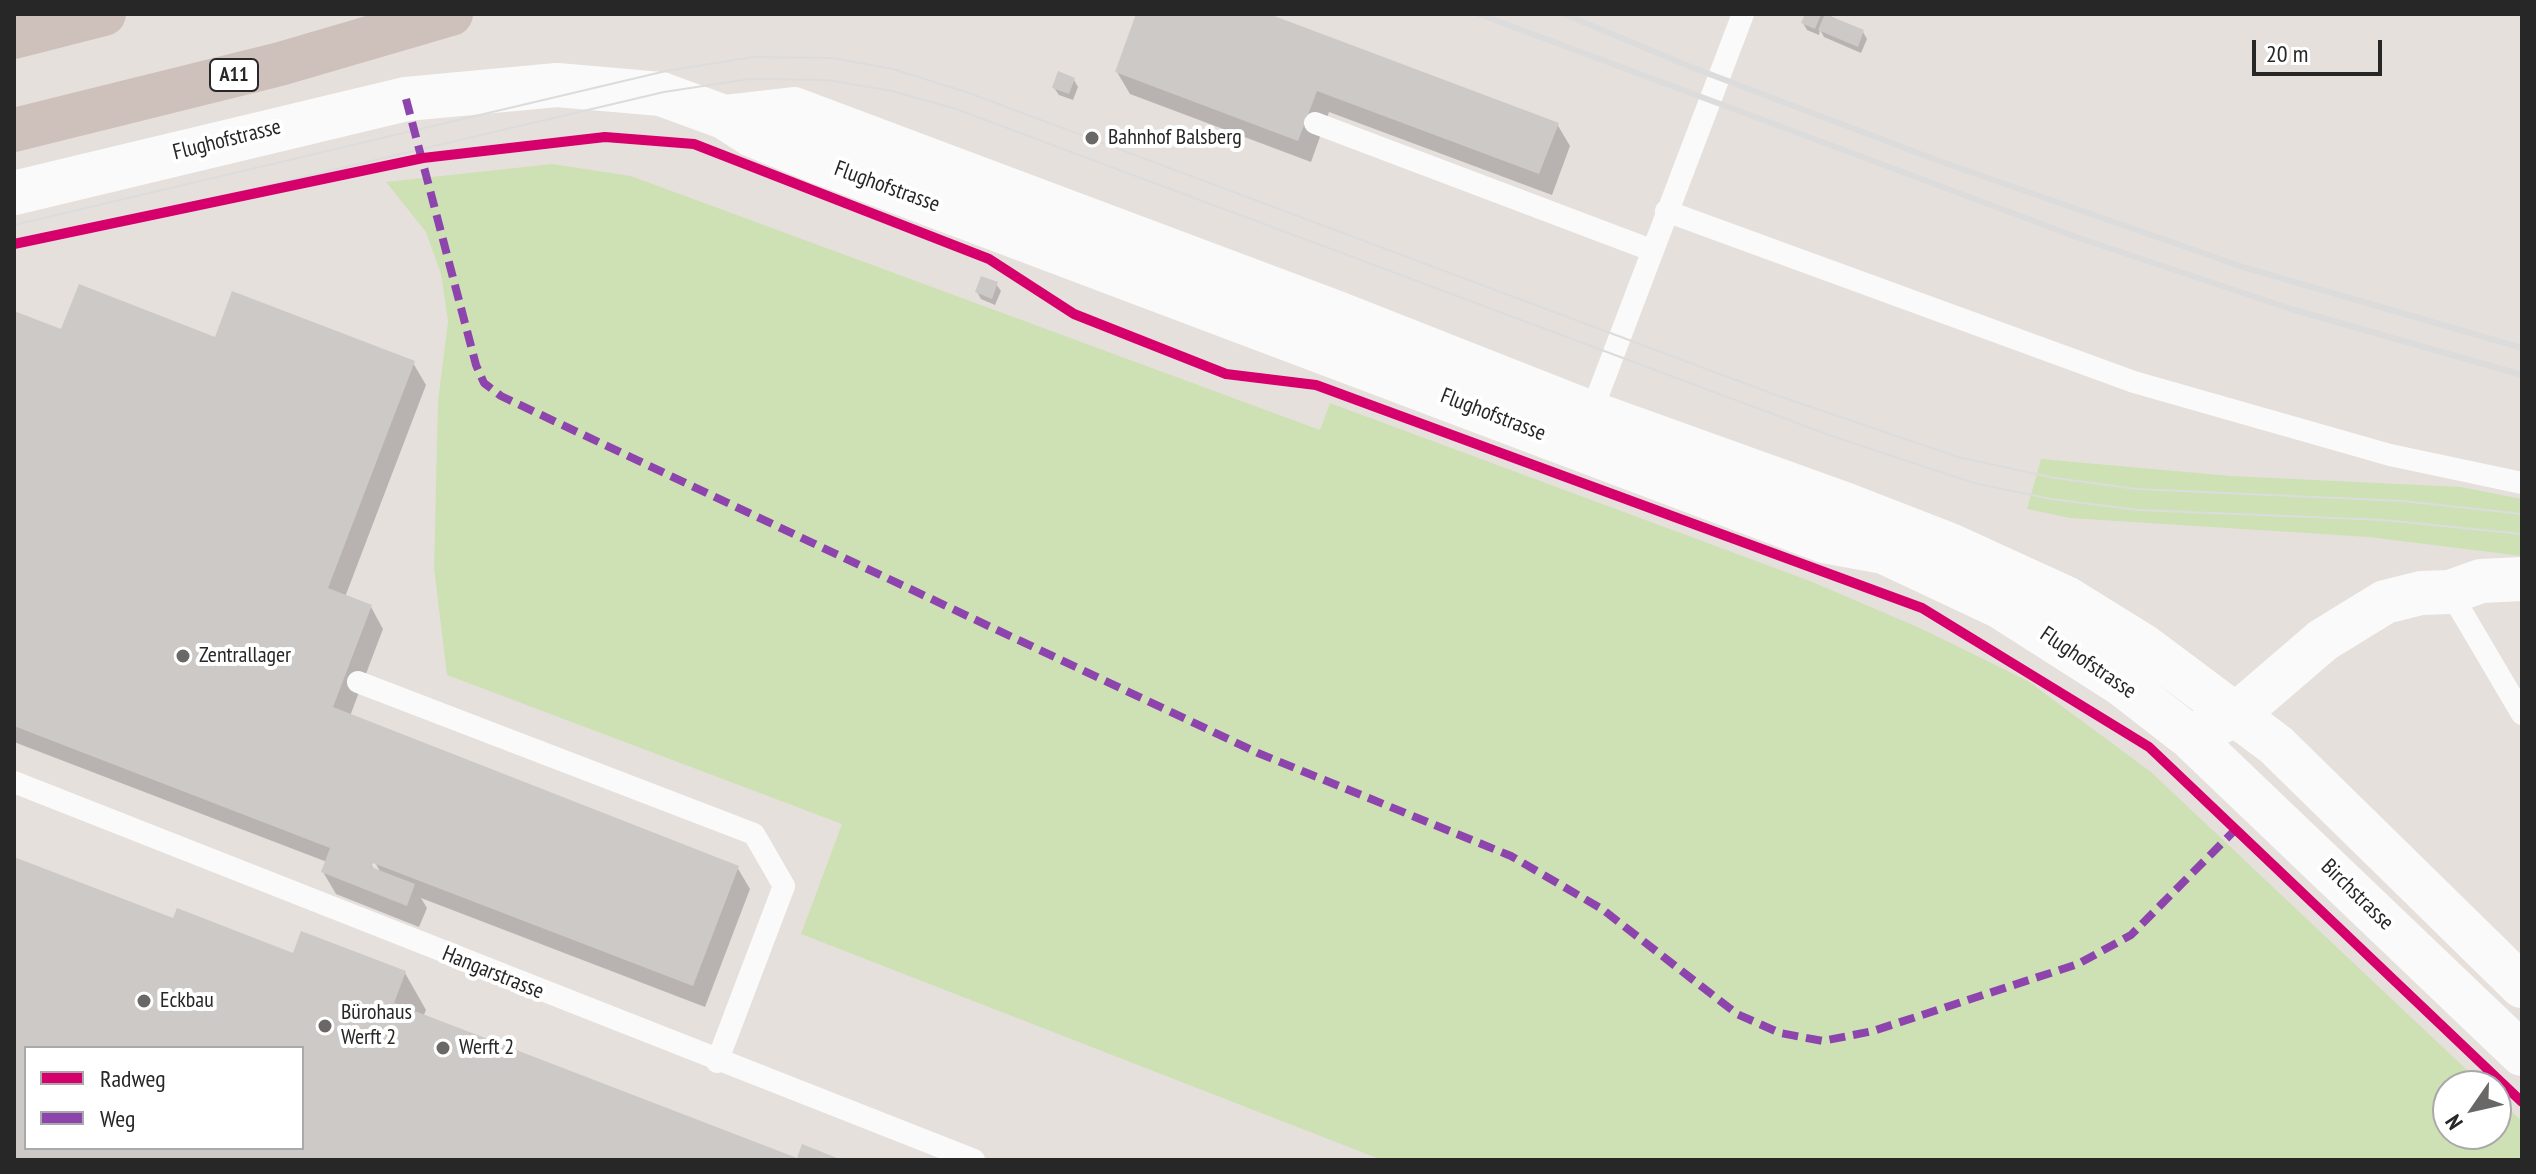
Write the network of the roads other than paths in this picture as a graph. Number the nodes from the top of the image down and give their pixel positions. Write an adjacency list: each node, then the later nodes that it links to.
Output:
1 (104, 14): 4 (highway)
2 (451, 14): 7 (highway, A11)
3 (1743, 14): 9 (lane)
4 (14, 37)
5 (724, 117): 8 (main road, Flughofstrasse); 11 (main road, Flughofstrasse); 18 (main road, Flughofstrasse)
6 (1315, 123): 10 (lane)
7 (14, 130)
8 (14, 193)
9 (1666, 211): 10 (lane); 12 (lane)
10 (1651, 250): 11 (lane)
11 (1591, 413): 16 (main road, Flughofstrasse)
12 (2522, 483)
13 (2522, 579): 14 (main road)
14 (2450, 592): 16 (main road); 17 (lane)
15 (358, 682): 22 (lane)
16 (2237, 714): 18 (main road); 20 (main road)
17 (2522, 714)
18 (2190, 737): 21 (main road, Birchstrasse)
19 (14, 782): 22 (lane, Hangarstrasse)
20 (2522, 986)
21 (2522, 1054)
22 (717, 1062): 23 (lane, Hangarstrasse)
23 (974, 1160)

